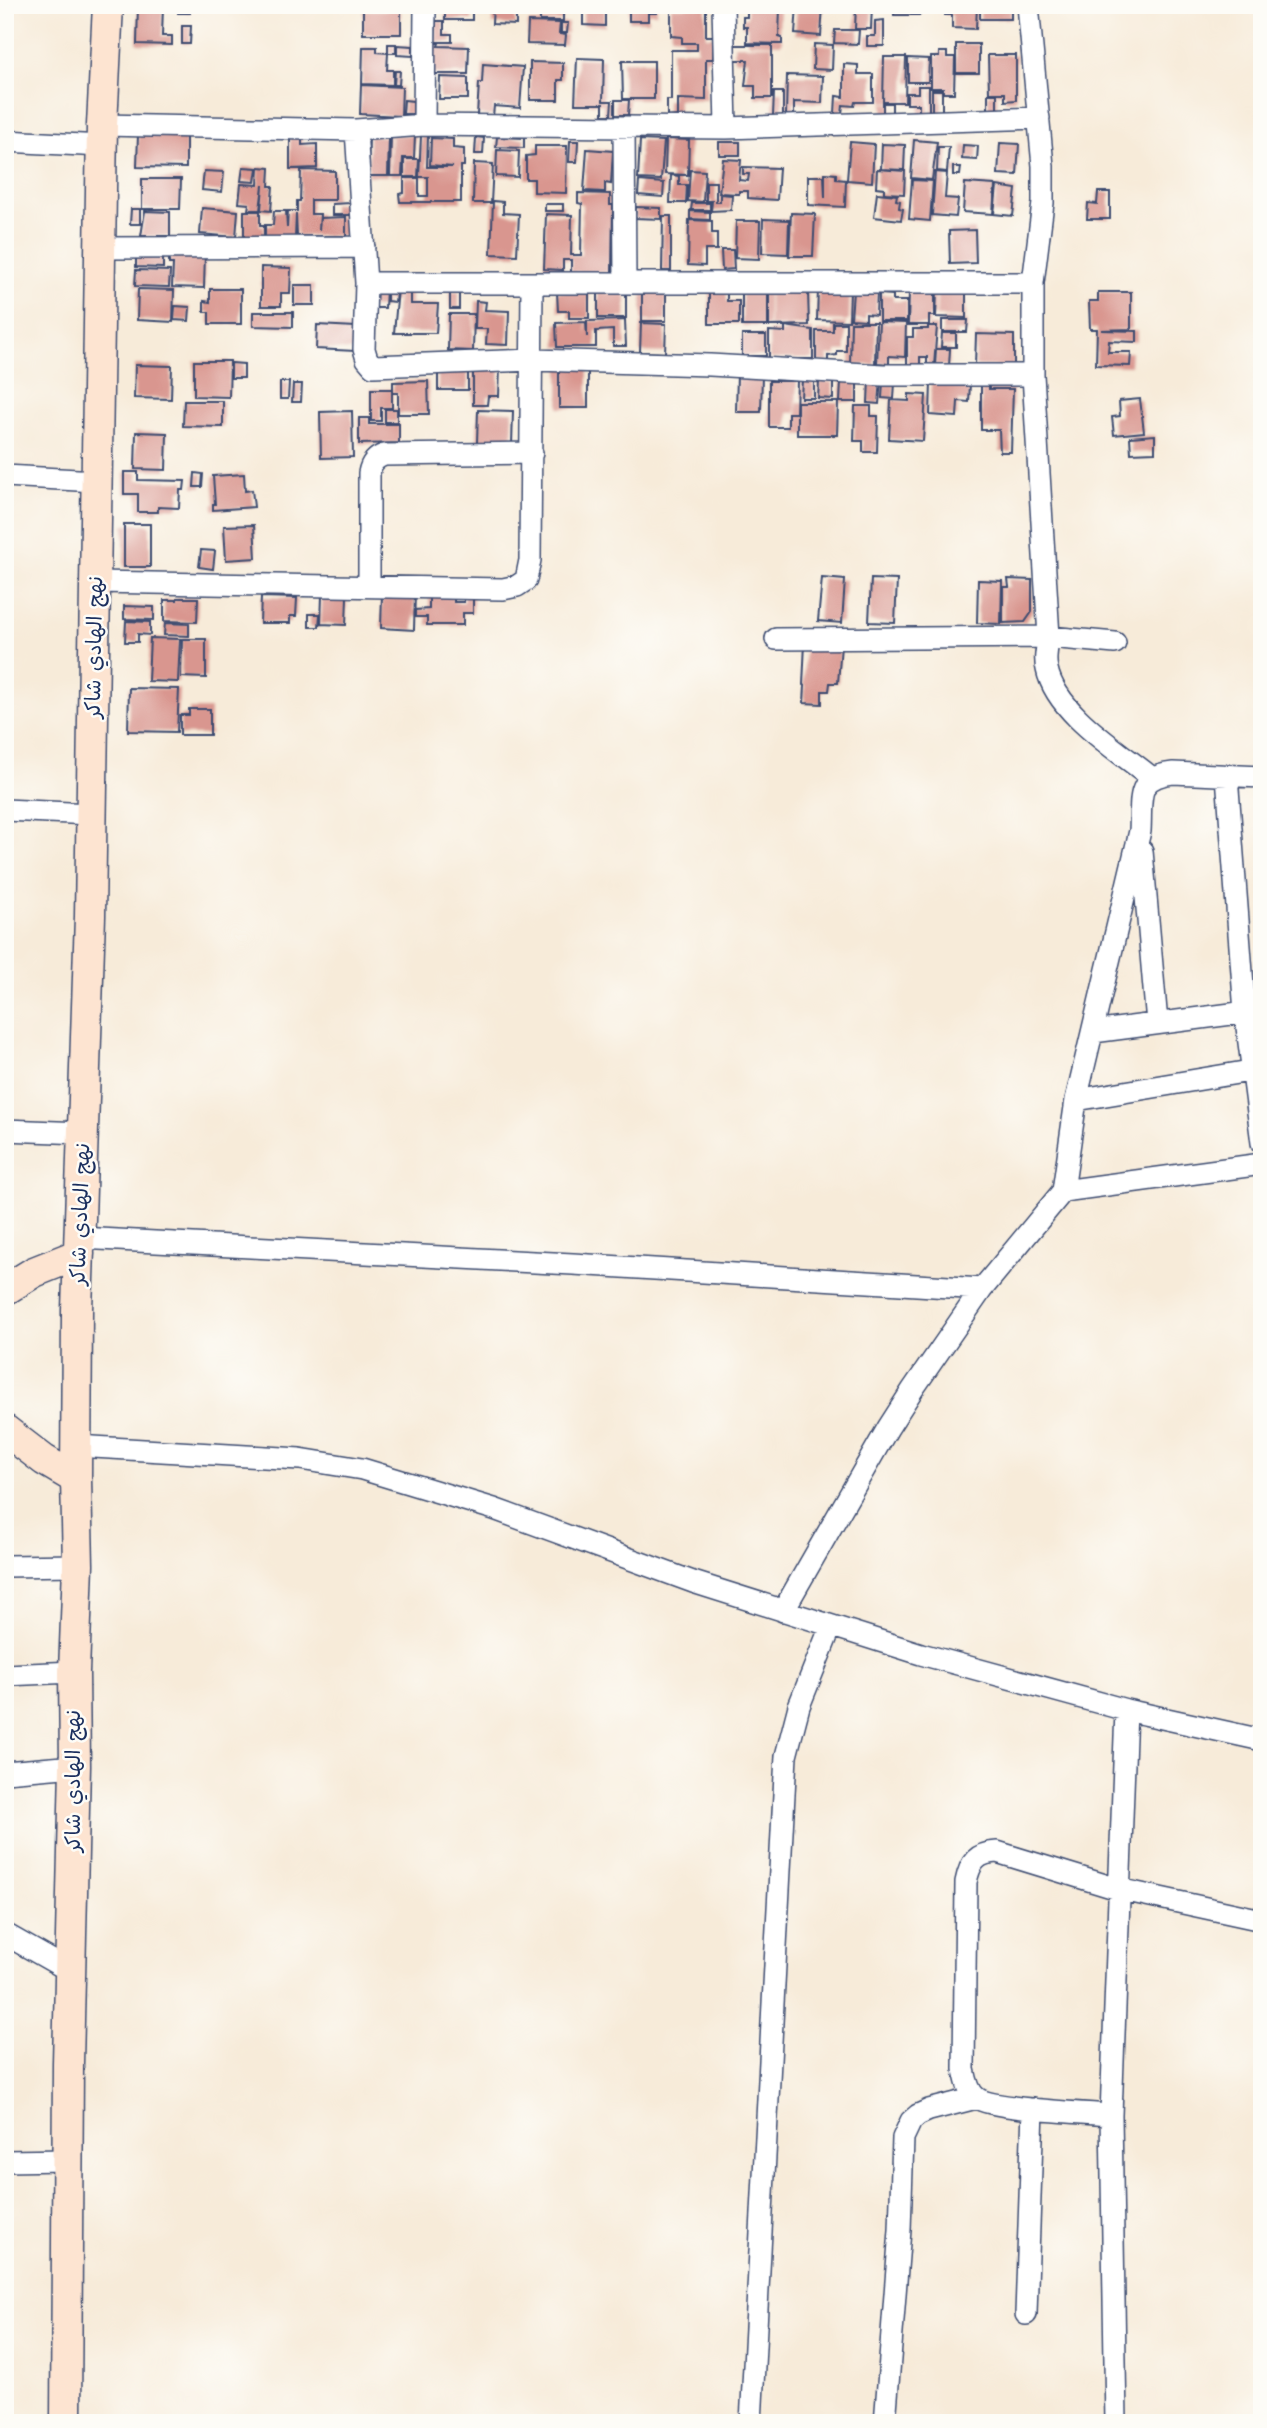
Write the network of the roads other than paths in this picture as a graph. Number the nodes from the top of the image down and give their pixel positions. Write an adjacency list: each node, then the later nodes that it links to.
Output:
1 (108, 5): 10 (street, نهج الهادي شاكر)
2 (425, 5): 6 (street)
3 (723, 5): 8 (street)
4 (1028, 5): 5 (street)
5 (1039, 118): 8 (street); 17 (street)
6 (424, 125): 7 (street); 9 (street)
7 (624, 127): 8 (street); 16 (street)
8 (726, 128)
9 (356, 130): 10 (street); 12 (street)
10 (102, 135): 11 (street); 13 (street, نهج الهادي شاكر)
11 (5, 141)
12 (364, 247): 13 (street); 14 (street)
13 (101, 248): 22 (street, نهج الهادي شاكر)
14 (366, 283): 15 (street); 18 (street)
15 (532, 283): 16 (street); 18 (street)
16 (625, 283): 17 (street)
17 (1032, 283): 19 (street)
18 (533, 360): 19 (street); 20 (street)
19 (1033, 375): 25 (street)
20 (532, 453): 24 (street); 24 (street)
21 (5, 476): 22 (street)
22 (96, 481): 23 (street, نهج الهادي شاكر)
23 (95, 582): 24 (street); 32 (street, نهج الهادي شاكر)
24 (369, 586)
25 (1049, 637): 26 (street); 27 (street); 30 (street)
26 (776, 639)
27 (1115, 643)
28 (1227, 776): 29 (street); 30 (street); 34 (street)
29 (1262, 777)
30 (1152, 778): 33 (street)
31 (5, 810): 32 (street)
32 (91, 814): 40 (street, نهج الهادي شاكر)
33 (1140, 831): 35 (street); 36 (street)
34 (1253, 1011): 35 (street); 37 (street)
35 (1157, 1023): 36 (street)
36 (1093, 1032): 38 (street)
37 (1257, 1069): 38 (street); 41 (street)
38 (1076, 1100): 43 (street)
39 (5, 1130): 40 (street)
40 (83, 1133): 44 (street, نهج الهادي شاكر)
41 (1262, 1143)
42 (1262, 1164): 43 (street)
43 (1063, 1191): 45 (street)
44 (80, 1246): 45 (street); 46 (street); 48 (street, نهج الهادي شاكر)
45 (982, 1289): 52 (street)
46 (5, 1290)
47 (5, 1430): 49 (street)
48 (76, 1446): 49 (street, نهج الهادي شاكر); 52 (street)
49 (76, 1479): 50 (street, نهج الهادي شاكر)
50 (78, 1565): 51 (street); 54 (street, نهج الهادي شاكر)
51 (5, 1566)
52 (783, 1611): 53 (street)
53 (831, 1626): 56 (street); 71 (street)
54 (74, 1672): 55 (street); 58 (street, نهج الهادي شاكر)
55 (5, 1675)
56 (1126, 1710): 57 (street); 60 (street)
57 (1262, 1740)
58 (75, 1766): 59 (street); 63 (street, نهج الهادي شاكر)
59 (5, 1772)
60 (1118, 1889): 61 (street); 64 (street); 66 (street)
61 (1262, 1920)
62 (5, 1934): 63 (street)
63 (70, 1971): 67 (street, نهج الهادي شاكر)
64 (976, 2098): 65 (street); 72 (street)
65 (1033, 2109): 66 (street); 69 (street)
66 (1111, 2115): 73 (street)
67 (67, 2160): 68 (street); 70 (street, نهج الهادي شاكر)
68 (5, 2161)
69 (1026, 2315)
70 (66, 2423)
71 (751, 2423)
72 (885, 2423)
73 (1116, 2423)

